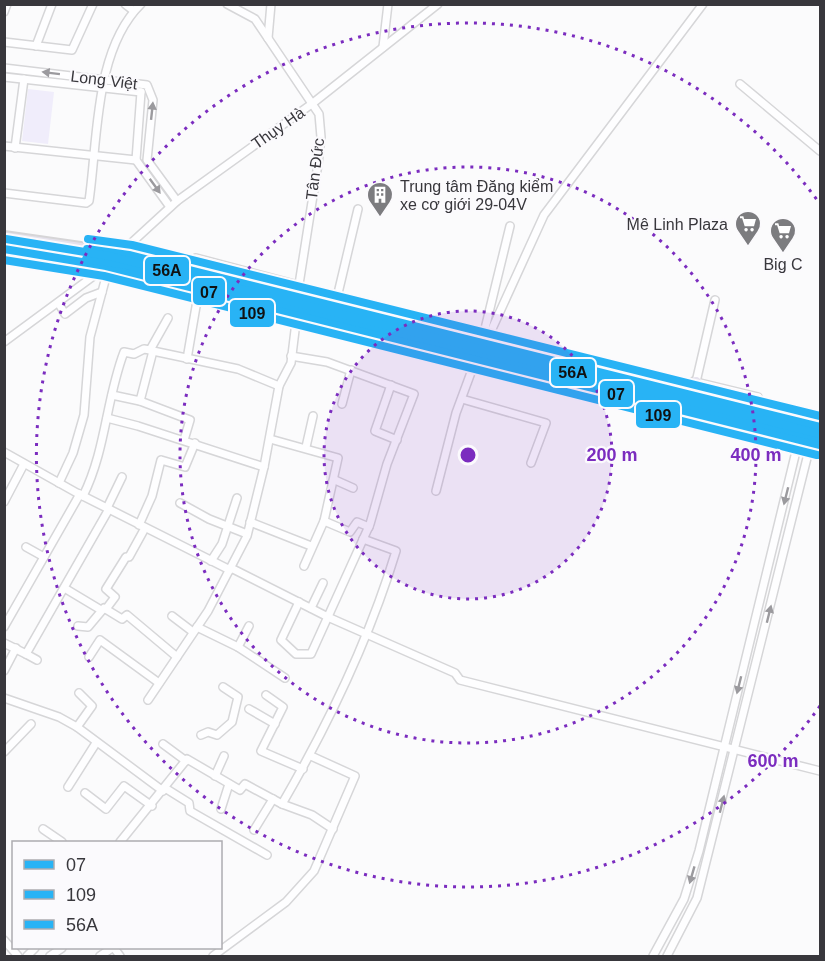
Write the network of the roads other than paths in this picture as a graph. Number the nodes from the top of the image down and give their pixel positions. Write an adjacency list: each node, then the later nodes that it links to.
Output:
1 (7, 4): 12 (street)
2 (52, 4): 15 (street)
3 (93, 4): 15 (street)
4 (125, 4): 11 (street)
5 (141, 4): 11 (street)
6 (227, 4): 13 (street, Tân Đức)
7 (271, 4): 13 (street)
8 (388, 4): 16 (street)
9 (438, 4): 16 (street, Thụy Hà)
10 (703, 4): 47 (street)
11 (134, 11): 20 (street)
12 (4, 12)
13 (268, 38): 24 (street, Tân Đức)
14 (4, 42): 15 (street)
15 (36, 46)
16 (383, 47): 24 (street, Thụy Hà)
17 (4, 68): 20 (street, Long Việt, one-way to 17)
18 (4, 77): 19 (street, Long Việt)
19 (24, 80): 20 (street, Long Việt); 26 (street)
20 (102, 84): 22 (street, Long Việt); 23 (street, Long Việt); 28 (street)
21 (740, 84): 27 (street)
22 (150, 88): 23 (street); 31 (street, Long Việt, one-way to 22)
23 (141, 92): 29 (street, Long Việt)
24 (313, 103): 31 (street, Thụy Hà); 40 (street, Tân Đức)
25 (4, 146): 26 (street)
26 (15, 148): 28 (street)
27 (820, 151)
28 (96, 155): 29 (street); 30 (street)
29 (136, 160): 32 (street, one-way to 32)
30 (4, 192)
31 (177, 201): 32 (street, Thụy Hà)
32 (170, 207): 37 (street, Thụy Hà)
33 (358, 209): 43 (street)
34 (510, 226): 47 (street)
35 (4, 237): 37 (highway)
36 (4, 249): 38 (highway)
37 (118, 254): 38 (street, Thụy Hà); 40 (highway)
38 (104, 268): 39 (highway); 41 (street); 44 (street, Thụy Hà)
39 (199, 289): 45 (highway); 51 (street)
40 (298, 291): 43 (highway)
41 (102, 292): 44 (street); 78 (street)
42 (715, 300): 56 (street)
43 (335, 303): 47 (highway)
44 (58, 304): 48 (street, Thụy Hà)
45 (297, 314): 50 (street); 52 (highway)
46 (168, 318): 49 (street)
47 (482, 339): 56 (highway)
48 (4, 342)
49 (152, 351): 51 (street); 57 (street); 59 (street)
50 (291, 356): 53 (street); 55 (street)
51 (187, 359): 55 (street)
52 (476, 359): 58 (street); 69 (highway)
53 (351, 370): 54 (street); 60 (street)
54 (391, 385): 67 (street); 67 (street)
55 (279, 386): 65 (street)
56 (694, 390): 63 (highway); 69 (street, bridge)
57 (112, 395): 59 (street); 62 (street)
58 (462, 399): 73 (street); 80 (street)
59 (140, 401): 66 (street)
60 (342, 404)
61 (314, 416): 71 (street)
62 (107, 418): 66 (street); 81 (street)
63 (803, 423): 64 (highway); 69 (highway)
64 (818, 427): 70 (highway)
65 (270, 439): 71 (street); 75 (street)
66 (184, 440): 68 (street)
67 (397, 440): 90 (street)
68 (195, 443): 75 (street); 88 (street)
69 (798, 444): 70 (highway); 133 (street, one-way to 133)
70 (814, 446): 134 (street, one-way to 70)
71 (306, 447): 77 (street)
72 (4, 452): 74 (street)
73 (531, 463)
74 (24, 464): 78 (street); 83 (street)
75 (264, 467): 87 (street)
76 (122, 477): 85 (street)
77 (334, 480): 79 (street); 86 (street)
78 (59, 483): 81 (street)
79 (352, 488)
80 (435, 491)
81 (81, 495): 85 (street); 95 (street)
82 (237, 498): 89 (street)
83 (4, 502)
84 (180, 503): 89 (street)
85 (108, 509): 88 (street); 100 (street)
86 (324, 521): 90 (street); 93 (street)
87 (250, 522): 91 (street); 93 (street)
88 (142, 526): 96 (street); 103 (street)
89 (228, 527): 91 (street); 96 (street)
90 (369, 527): 92 (street)
91 (247, 534): 98 (street)
92 (363, 539): 105 (street); 110 (street)
93 (311, 546): 97 (street)
94 (26, 548): 95 (street)
95 (44, 558): 108 (street)
96 (212, 561): 98 (street)
97 (304, 566)
98 (231, 569): 101 (street); 109 (street)
99 (323, 583): 102 (street)
100 (66, 589): 103 (street); 114 (street)
101 (299, 602): 102 (street); 105 (street)
102 (311, 608): 105 (street)
103 (104, 610): 106 (street); 116 (street)
104 (172, 616): 109 (street)
105 (330, 618): 110 (street)
106 (78, 626)
107 (249, 626): 112 (street)
108 (4, 627)
109 (195, 630): 112 (street); 116 (street)
110 (368, 635): 133 (street); 137 (street)
111 (4, 643): 113 (street)
112 (238, 647): 119 (street)
113 (16, 648): 114 (street); 118 (street)
114 (26, 654): 117 (street)
115 (89, 657): 120 (street)
116 (177, 657): 120 (street)
117 (37, 660)
118 (4, 671)
119 (285, 678)
120 (159, 683): 125 (street)
121 (223, 687): 130 (street)
122 (79, 693): 129 (street)
123 (266, 695): 128 (street)
124 (4, 698): 129 (street)
125 (147, 700)
126 (249, 709): 128 (street)
127 (32, 724): 135 (street)
128 (275, 724): 139 (street)
129 (77, 726): 131 (street)
130 (201, 735)
131 (96, 743): 143 (street); 144 (street)
132 (163, 744): 138 (street)
133 (724, 747): 134 (street); 160 (street, one-way to 160)
134 (735, 749): 140 (street); 161 (street, one-way to 134)
135 (4, 752)
136 (224, 756): 141 (street)
137 (311, 756): 139 (street); 151 (street)
138 (186, 761): 141 (street); 144 (street)
139 (303, 769): 147 (street)
140 (820, 771)
141 (215, 776): 142 (street)
142 (229, 784): 146 (street); 149 (street)
143 (68, 787)
144 (164, 790): 148 (street); 155 (street)
145 (85, 793): 148 (street)
146 (273, 799): 147 (street); 152 (street)
147 (282, 804): 151 (street)
148 (152, 806): 154 (street)
149 (221, 809)
150 (43, 829): 153 (street)
151 (333, 829): 159 (street)
152 (254, 830)
153 (59, 841)
154 (122, 841)
155 (267, 855)
156 (4, 940): 157 (street)
157 (7, 949): 158 (street)
158 (18, 957)
159 (213, 957)
160 (653, 957)
161 (667, 957)

